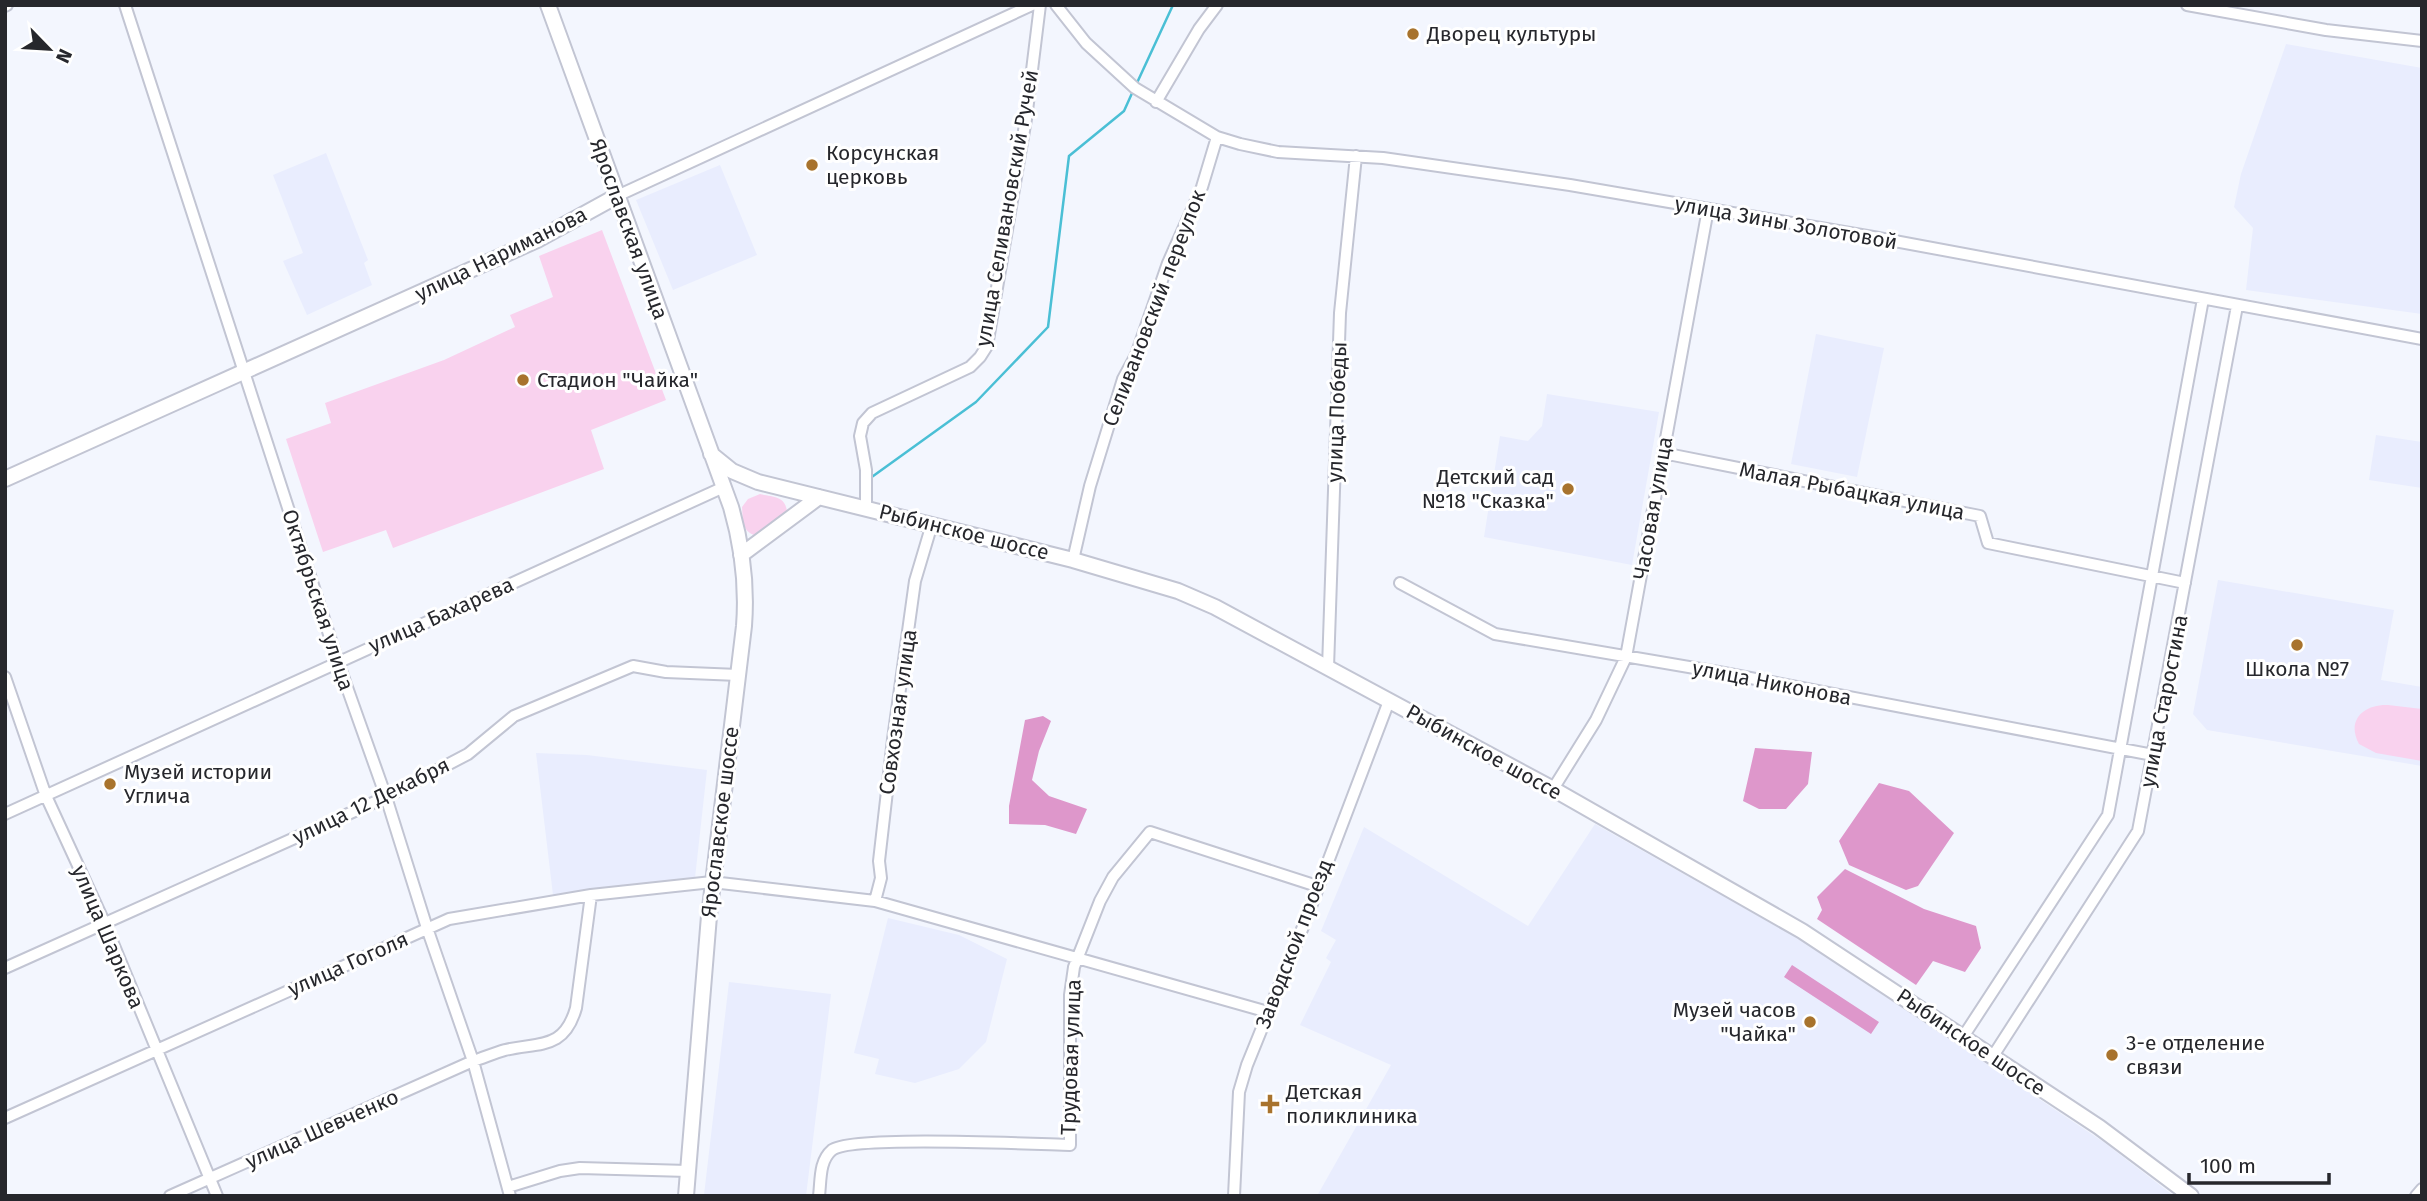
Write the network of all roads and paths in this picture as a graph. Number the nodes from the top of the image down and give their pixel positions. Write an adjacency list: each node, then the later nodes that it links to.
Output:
1 (125, 5): 17 (street, Октябрьская улица)
2 (548, 5): 12 (main road, Ярославская улица)
3 (1032, 5): 12 (street, улица Нариманова)
4 (1040, 5): 23 (street, улица Селивановский Ручей)
5 (1056, 5): 9 (street, улица Зины Золотовой)
6 (1217, 5): 9 (street)
7 (2187, 5): 8 (street)
8 (2422, 41)
9 (1157, 102): 10 (street, улица Зины Золотовой)
10 (1217, 137): 11 (street, улица Зины Золотовой); 26 (street, Селивановский переулок)
11 (1356, 156): 13 (street, улица Зины Золотовой); 32 (street, улица Победы)
12 (617, 196): 17 (main road, улица Нариманова); 19 (main road, Ярославская улица)
13 (1708, 209): 14 (street, улица Зины Золотовой); 18 (street, Часовая улица)
14 (2203, 299): 15 (street, улица Зины Золотовой); 27 (street, улица Старостина)
15 (2237, 306): 16 (street, улица Зины Золотовой); 29 (street, улица Старостина)
16 (2422, 339)
17 (243, 373): 20 (main road, улица Нариманова); 31 (street, Октябрьская улица)
18 (1663, 453): 27 (street, Малая Рыбацкая улица); 30 (street, Часовая улица)
19 (710, 454): 21 (main road, Ярославское шоссе); 22 (main road, Рыбинское шоссе)
20 (5, 479)
21 (724, 487): 25 (main road, Ярославское шоссе); 31 (street, улица Бахарева)
22 (819, 497): 23 (main road, Рыбинское шоссе); 25 (main road)
23 (866, 508): 24 (main road, Рыбинское шоссе)
24 (932, 524): 26 (main road, Рыбинское шоссе); 45 (street, Совхозная улица)
25 (741, 555): 33 (main road, Ярославское шоссе)
26 (1073, 560): 32 (main road, Рыбинское шоссе)
27 (2152, 577): 29 (street, Малая Рыбацкая улица); 36 (street, улица Старостина)
28 (1400, 583): 30 (street, улица Никонова)
29 (2185, 583): 37 (street, улица Старостина)
30 (1626, 657): 36 (street, улица Никонова); 38 (street, Часовая улица)
31 (338, 662): 39 (street, улица Бахарева); 40 (street, Октябрьская улица)
32 (1328, 668): 35 (main road, Рыбинское шоссе)
33 (738, 675): 40 (street, улица 12 Декабря); 42 (main road, Ярославское шоссе)
34 (5, 677): 39 (street, улица Шаркова)
35 (1389, 701): 38 (main road, Рыбинское шоссе); 43 (street, Заводской проезд)
36 (2121, 749): 37 (street, улица Никонова); 51 (street, улица Старостина)
37 (2154, 755): 53 (street, улица Старостина)
38 (1553, 789): 51 (main road, Рыбинское шоссе)
39 (46, 796): 41 (street, улица Бахарева); 46 (street, улица Шаркова)
40 (386, 797): 46 (street, улица 12 Декабря); 47 (street, Октябрьская улица)
41 (5, 814)
42 (712, 882): 44 (street, улица Гоголя); 45 (street, улица Гоголя); 56 (main road, Ярославское шоссе)
43 (1317, 886): 48 (street, Трудовая улица); 50 (street, Заводской проезд)
44 (592, 895): 47 (street, улица Гоголя); 54 (street, улица Шевченко)
45 (875, 901): 48 (street, улица Гоголя)
46 (105, 925): 49 (street, улица 12 Декабря); 52 (street, улица Шаркова)
47 (427, 928): 52 (street, улица Гоголя); 54 (street, Октябрьская улица)
48 (1077, 958): 50 (street, улица Гоголя); 63 (street, Трудовая улица)
49 (5, 968)
50 (1268, 1012): 64 (street, Заводской проезд)
51 (1964, 1037): 53 (main road, Рыбинское шоссе)
52 (156, 1050): 55 (street, улица Гоголя); 57 (street, улица Шаркова)
53 (1993, 1056): 65 (main road, Рыбинское шоссе)
54 (472, 1061): 57 (street, улица Шевченко); 59 (street, Октябрьская улица)
55 (5, 1118)
56 (688, 1171): 59 (street); 62 (main road, Ярославское шоссе)
57 (210, 1180): 60 (street, улица Шевченко); 61 (street, улица Шаркова)
58 (2422, 1189): 66 (street)
59 (509, 1191)
60 (170, 1196)
61 (217, 1196)
62 (686, 1196)
63 (819, 1196)
64 (1234, 1196)
65 (2190, 1196)
66 (2416, 1196)

